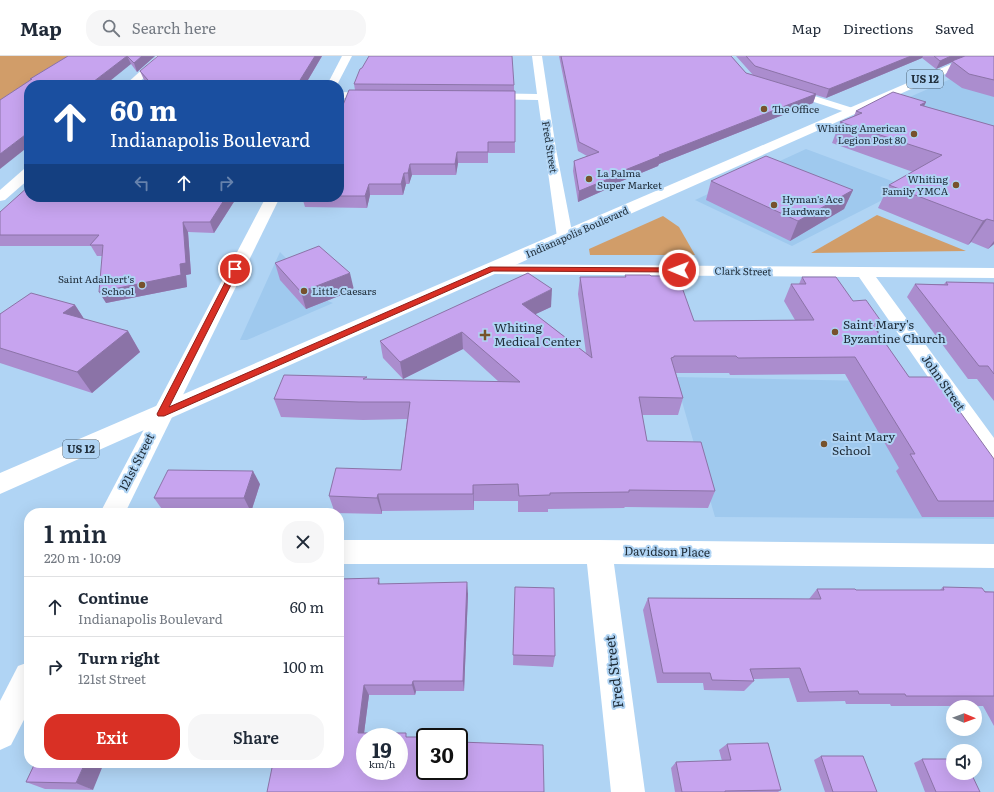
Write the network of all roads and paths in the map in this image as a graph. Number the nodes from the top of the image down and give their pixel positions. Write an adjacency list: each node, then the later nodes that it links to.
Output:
1 (164, 56): 5 (street)
2 (347, 56): 6 (street)
3 (537, 56): 11 (street, Fred Street)
4 (976, 56): 12 (street, Indianapolis Boulevard / US 12)
5 (136, 80)
6 (335, 80)
7 (778, 88): 14 (street)
8 (344, 95): 9 (street)
9 (390, 96)
10 (471, 96): 11 (street)
11 (543, 97): 18 (street, Fred Street)
12 (872, 102): 13 (street); 14 (street, Indianapolis Boulevard / US 12)
13 (892, 108)
14 (852, 111): 18 (street, Indianapolis Boulevard / US 12)
15 (24, 176): 16 (street)
16 (0, 197)
17 (270, 202): 22 (street, 121st Street)
18 (565, 237): 19 (street, Indianapolis Boulevard / US 12)
19 (492, 269): 20 (street, Clark Street); 22 (street, Indianapolis Boulevard / US 12)
20 (864, 272): 21 (street, Clark Street); 23 (street, John Street)
21 (994, 273)
22 (161, 414): 24 (street, Indianapolis Boulevard / US 12); 25 (street, 121st Street)
23 (994, 455)
24 (0, 484)
25 (114, 508)
26 (344, 552): 27 (street, Davidson Place)
27 (599, 552): 28 (street, Davidson Place); 31 (street, Fred Street)
28 (994, 556)
29 (24, 687): 30 (street)
30 (0, 734)
31 (628, 792)

